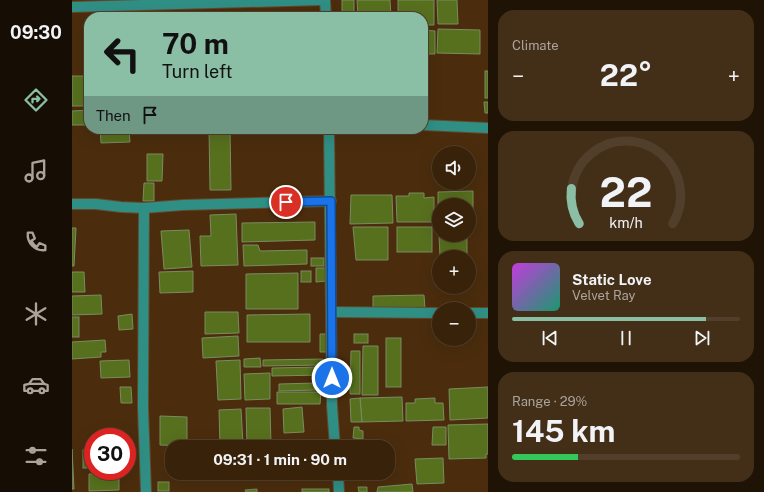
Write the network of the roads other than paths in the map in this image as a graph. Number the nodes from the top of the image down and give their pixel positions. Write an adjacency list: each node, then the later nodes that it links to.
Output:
1 (322, 0): 3 (street)
2 (325, 0): 4 (street)
3 (72, 7)
4 (326, 12)
5 (428, 125): 6 (street)
6 (488, 128)
7 (329, 134): 8 (street)
8 (331, 201): 10 (street); 11 (street)
9 (72, 204): 10 (street)
10 (144, 208): 17 (street)
11 (332, 312): 12 (street); 15 (street)
12 (432, 313)
13 (476, 313): 14 (street)
14 (488, 313)
15 (334, 440)
16 (338, 480): 18 (street)
17 (146, 492)
18 (339, 492)

